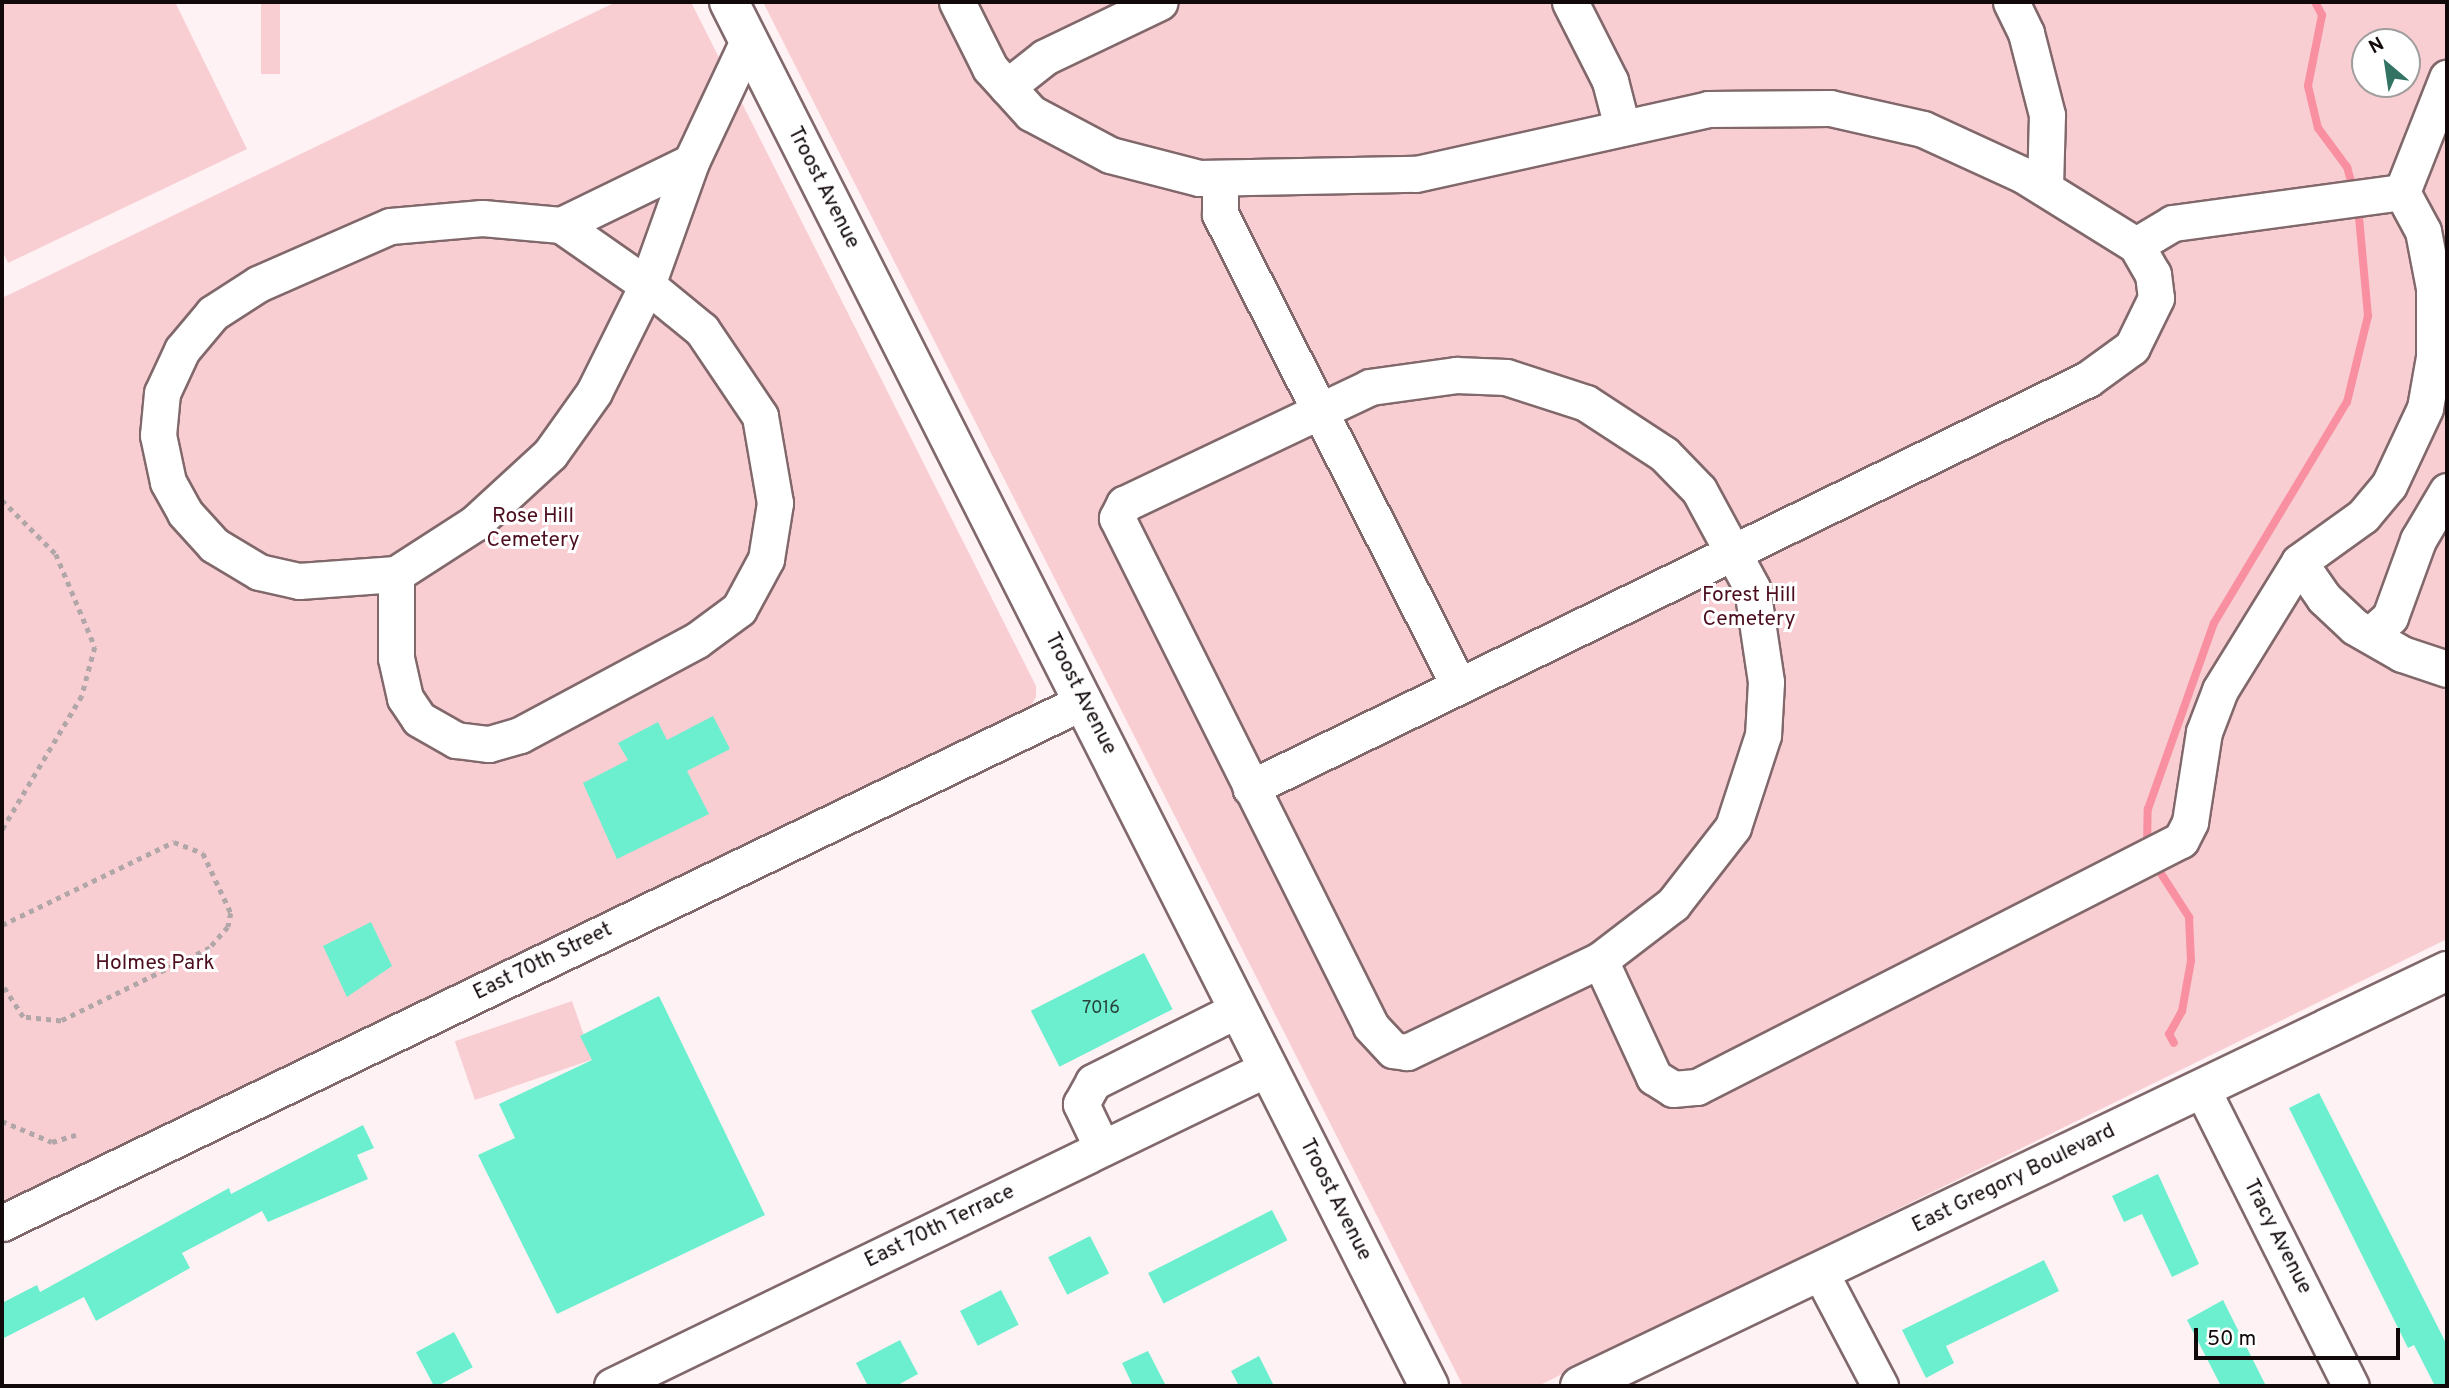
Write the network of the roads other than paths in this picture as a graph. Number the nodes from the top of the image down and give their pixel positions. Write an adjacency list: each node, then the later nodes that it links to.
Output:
1 (729, 2): 6 (main road, Troost Avenue)
2 (957, 2): 8 (street)
3 (1160, 2): 8 (street)
4 (1570, 2): 9 (street)
5 (2011, 2): 12 (street)
6 (748, 41): 10 (street); 25 (main road, Troost Avenue)
7 (2447, 78): 13 (street)
8 (1007, 87): 11 (street)
9 (1622, 127): 11 (street); 12 (street)
10 (691, 162): 14 (street); 16 (street)
11 (1220, 179): 17 (street)
12 (2045, 188): 15 (street)
13 (2393, 193): 15 (street); 20 (street)
14 (561, 225): 16 (street); 21 (street)
15 (2136, 245): 19 (street)
16 (647, 285): 21 (street); 21 (street)
17 (1318, 409): 19 (street); 24 (street); 26 (street)
18 (2447, 491): 22 (street)
19 (1736, 551): 24 (street); 27 (street)
20 (2299, 562): 22 (street); 27 (street)
21 (396, 573)
22 (2370, 635): 23 (street)
23 (2447, 669)
24 (1459, 686): 26 (street)
25 (1084, 701): 29 (main road, Troost Avenue); 33 (street, East 70th Street)
26 (1250, 788): 27 (street)
27 (1600, 960)
28 (2447, 971): 31 (main road, East Gregory Boulevard)
29 (1239, 1009): 30 (main road, Troost Avenue); 32 (street)
30 (1268, 1068): 32 (street, East 70th Terrace); 36 (main road, Troost Avenue)
31 (2202, 1088): 34 (main road, East Gregory Boulevard); 39 (street, Tracy Avenue)
32 (1102, 1148): 35 (street, East 70th Terrace)
33 (2, 1223)
34 (1821, 1272): 37 (main road, East Gregory Boulevard); 38 (street)
35 (612, 1386)
36 (1429, 1386)
37 (1580, 1386)
38 (1880, 1386)
39 (2351, 1386)

